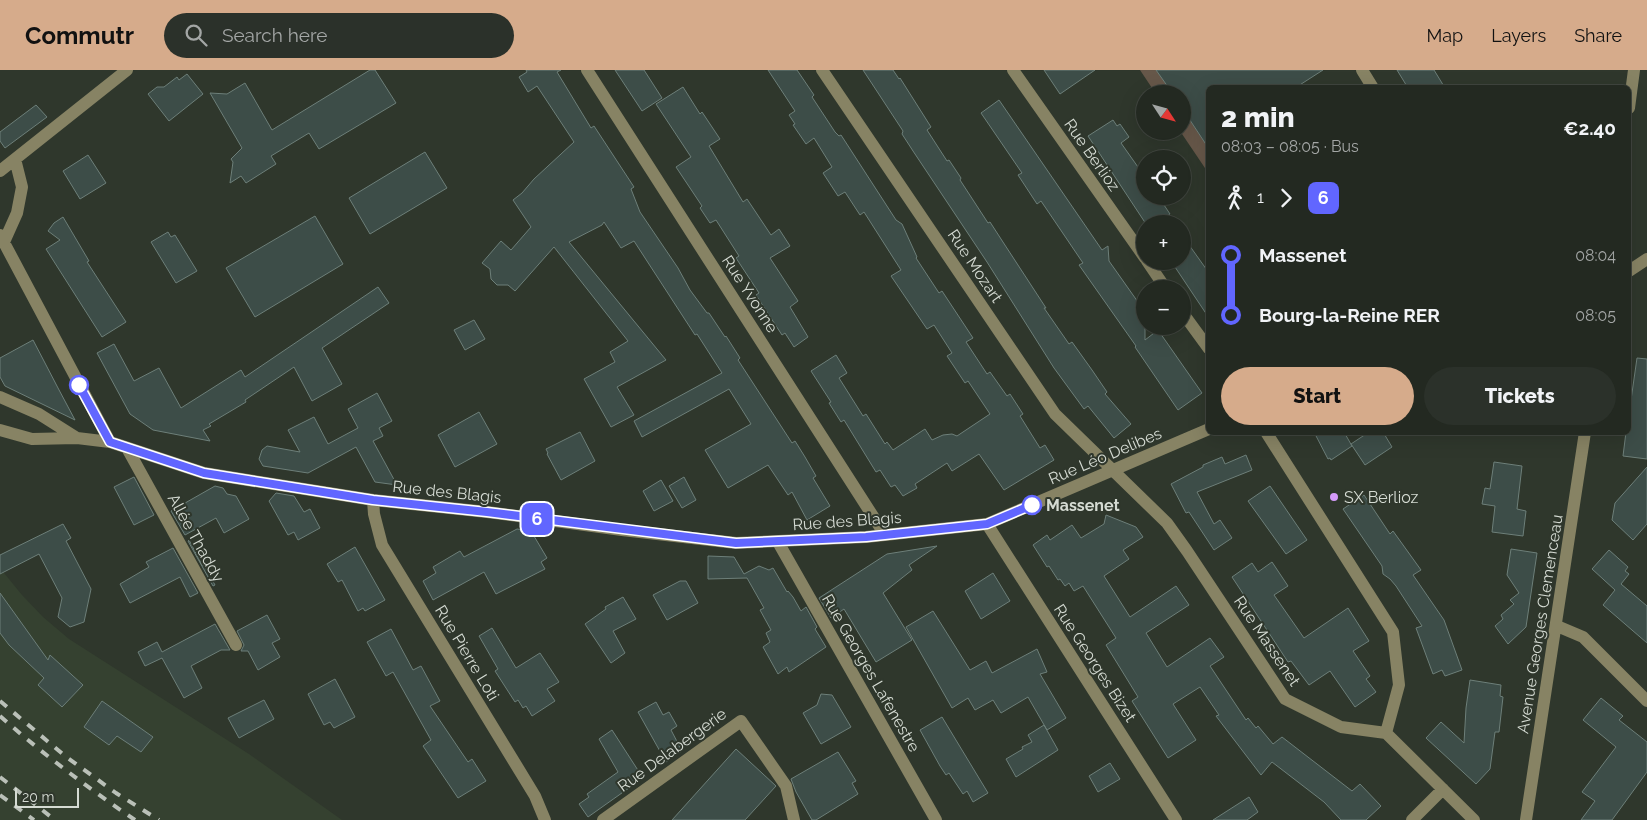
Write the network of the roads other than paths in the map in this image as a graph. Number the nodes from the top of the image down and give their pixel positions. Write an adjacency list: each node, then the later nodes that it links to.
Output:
1 (127, 70): 9 (street)
2 (587, 70): 28 (street, Rue Yvonne)
3 (822, 70): 25 (street, Rue Mozart)
4 (1013, 70): 12 (street, Rue Berlioz)
5 (1362, 70): 7 (street)
6 (1634, 70): 8 (street)
7 (1371, 85)
8 (1631, 93)
9 (14, 159): 10 (street); 11 (street)
10 (0, 171)
11 (2, 239): 23 (street)
12 (1136, 246)
13 (1647, 258): 14 (street)
14 (1631, 270)
15 (1191, 324): 16 (street)
16 (1206, 345)
17 (0, 396): 22 (street)
18 (1206, 429): 25 (street, Rue Léo Delibes)
19 (0, 430): 22 (street, Rue des Blagis)
20 (1268, 435): 33 (street)
21 (1585, 435): 30 (street, Avenue Georges Clemenceau)
22 (77, 438): 23 (street, Rue des Blagis)
23 (110, 442): 24 (street, Rue des Blagis)
24 (127, 448): 26 (street, Rue des Blagis); 31 (street, Allée Thaddy)
25 (1113, 471): 27 (street, Rue Léo Delibes); 33 (street, Rue Massenet)
26 (373, 500): 29 (street, Rue des Blagis); 35 (street, Rue Pierre Loti)
27 (987, 524): 28 (street, Rue des Blagis); 39 (street, Rue Georges Bizet)
28 (885, 535): 29 (street, Rue des Blagis)
29 (778, 542): 38 (street, Rue Georges Lafenestre)
30 (1556, 626): 32 (street); 42 (street, Avenue Georges Clemenceau)
31 (236, 645)
32 (1647, 701)
33 (1386, 733): 34 (street)
34 (1443, 790): 40 (street); 41 (street)
35 (545, 820)
36 (603, 820): 37 (street, Rue Delabergerie)
37 (794, 820)
38 (936, 820)
39 (1176, 820)
40 (1412, 820)
41 (1474, 820)
42 (1526, 820)

